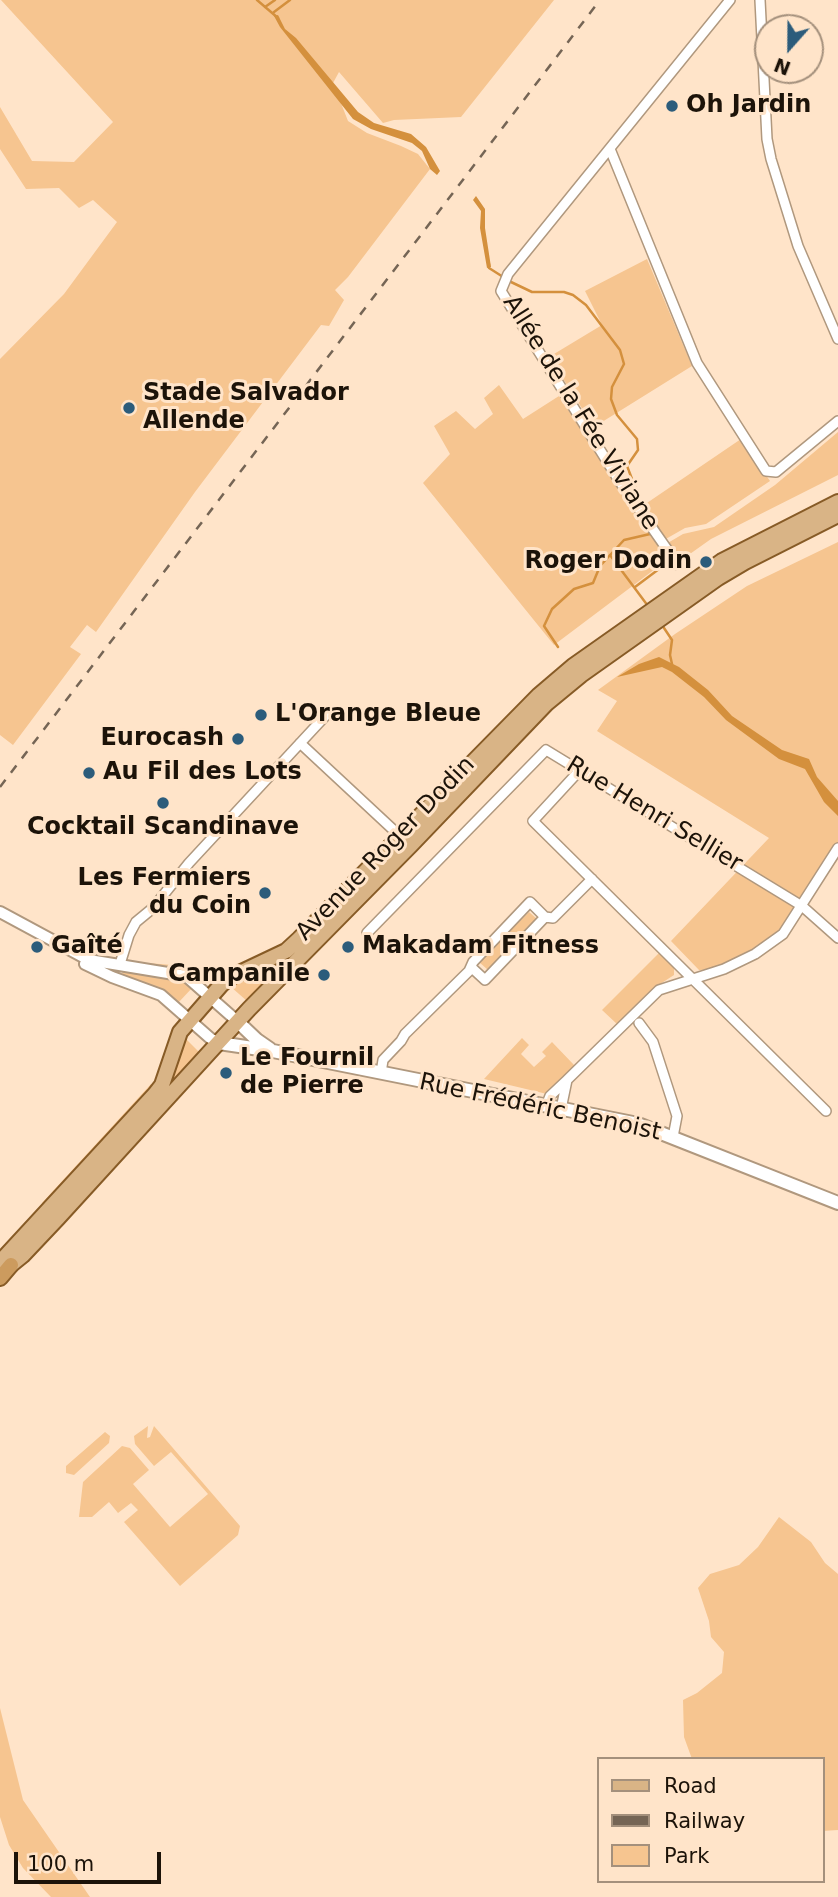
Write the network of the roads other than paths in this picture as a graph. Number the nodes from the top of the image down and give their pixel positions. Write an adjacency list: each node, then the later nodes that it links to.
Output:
1 (730, 0): 3 (street, Allée de la Fée Viviane)
2 (760, 0): 4 (street)
3 (610, 149): 5 (street); 8 (street, Allée de la Fée Viviane)
4 (838, 339)
5 (838, 421)
6 (838, 502): 9 (main road, Avenue Roger Dodin)
7 (838, 515): 9 (main road, Avenue Roger Dodin)
8 (678, 565)
9 (682, 596): 10 (main road, Avenue Roger Dodin)
10 (617, 642): 14 (main road, Avenue Roger Dodin); 28 (main road, Avenue Roger Dodin)
11 (329, 712): 12 (street)
12 (300, 743): 14 (street); 22 (street)
13 (580, 770): 16 (street); 17 (street, Rue Henri Sellier); 20 (street, Rue Henri Sellier)
14 (401, 837): 26 (main road, Avenue Roger Dodin)
15 (838, 848): 17 (street)
16 (592, 879): 19 (street); 25 (street)
17 (802, 906): 21 (street, Rue Henri Sellier); 25 (street)
18 (0, 914): 22 (street); 24 (street)
19 (545, 917): 23 (street); 23 (street)
20 (367, 933)
21 (838, 938)
22 (120, 964): 24 (street); 26 (street)
23 (471, 967): 32 (street)
24 (112, 977): 27 (street)
25 (693, 978): 33 (street); 36 (street)
26 (210, 997): 27 (main road, Avenue Roger Dodin); 28 (street)
27 (189, 1019): 30 (street); 39 (main road, Avenue Roger Dodin)
28 (237, 1021): 30 (main road, Avenue Roger Dodin); 31 (main road, Rue Frédéric Benoist)
29 (639, 1023): 37 (street)
30 (219, 1043): 31 (main road, Rue Frédéric Benoist); 39 (main road, Avenue Roger Dodin)
31 (273, 1051): 32 (main road, Rue Frédéric Benoist)
32 (381, 1073): 34 (main road, Rue Frédéric Benoist)
33 (567, 1080): 34 (street); 35 (street)
34 (545, 1106): 35 (main road, Rue Frédéric Benoist)
35 (561, 1109): 37 (main road, Rue Frédéric Benoist)
36 (826, 1111)
37 (673, 1137): 38 (main road, Rue Frédéric Benoist)
38 (838, 1203)
39 (3, 1270)

